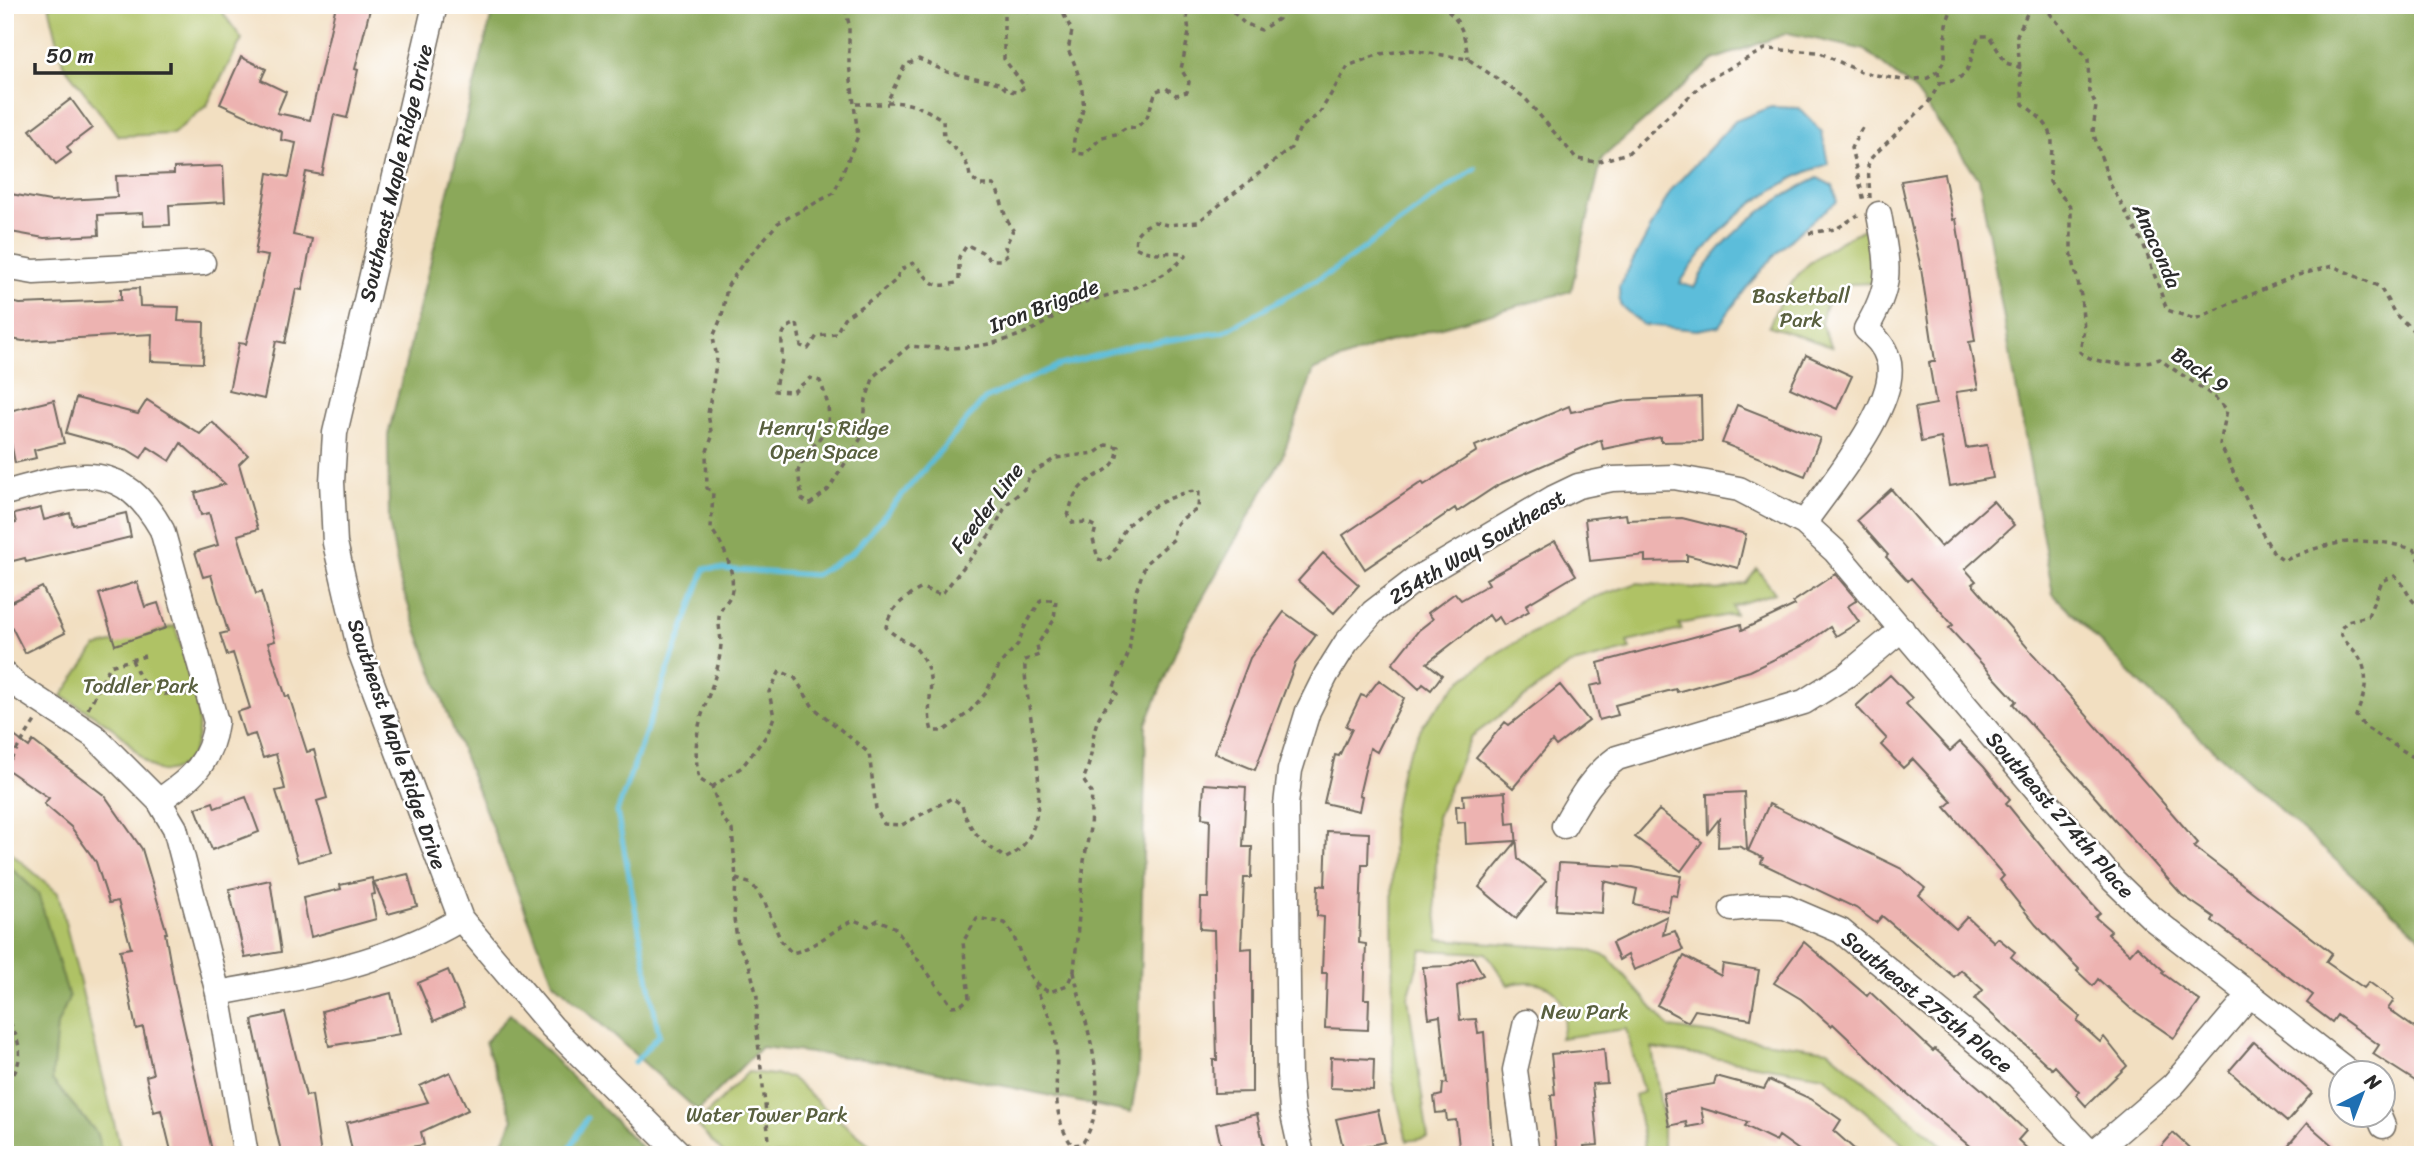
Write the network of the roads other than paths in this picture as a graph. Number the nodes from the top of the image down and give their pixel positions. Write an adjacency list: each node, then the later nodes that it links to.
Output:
1 (435, 5): 12 (street, Southeast Maple Ridge Drive)
2 (1878, 214): 6 (street)
3 (202, 263): 4 (street)
4 (5, 267)
5 (5, 493): 9 (street)
6 (1804, 523): 7 (street, Southeast 274th Place); 19 (street, 254th Way Southeast)
7 (1902, 629): 10 (street); 14 (street, Southeast 274th Place)
8 (5, 674): 9 (street)
9 (159, 801): 13 (street)
10 (1564, 826)
11 (1732, 909): 21 (street, Southeast 275th Place)
12 (461, 919): 13 (street); 18 (street, Southeast Maple Ridge Drive)
13 (218, 993): 17 (street)
14 (2249, 996): 16 (street, Southeast 274th Place); 21 (street)
15 (1526, 1022): 20 (street)
16 (2330, 1058)
17 (246, 1155)
18 (681, 1155)
19 (1302, 1155)
20 (1527, 1155)
21 (2092, 1155)

